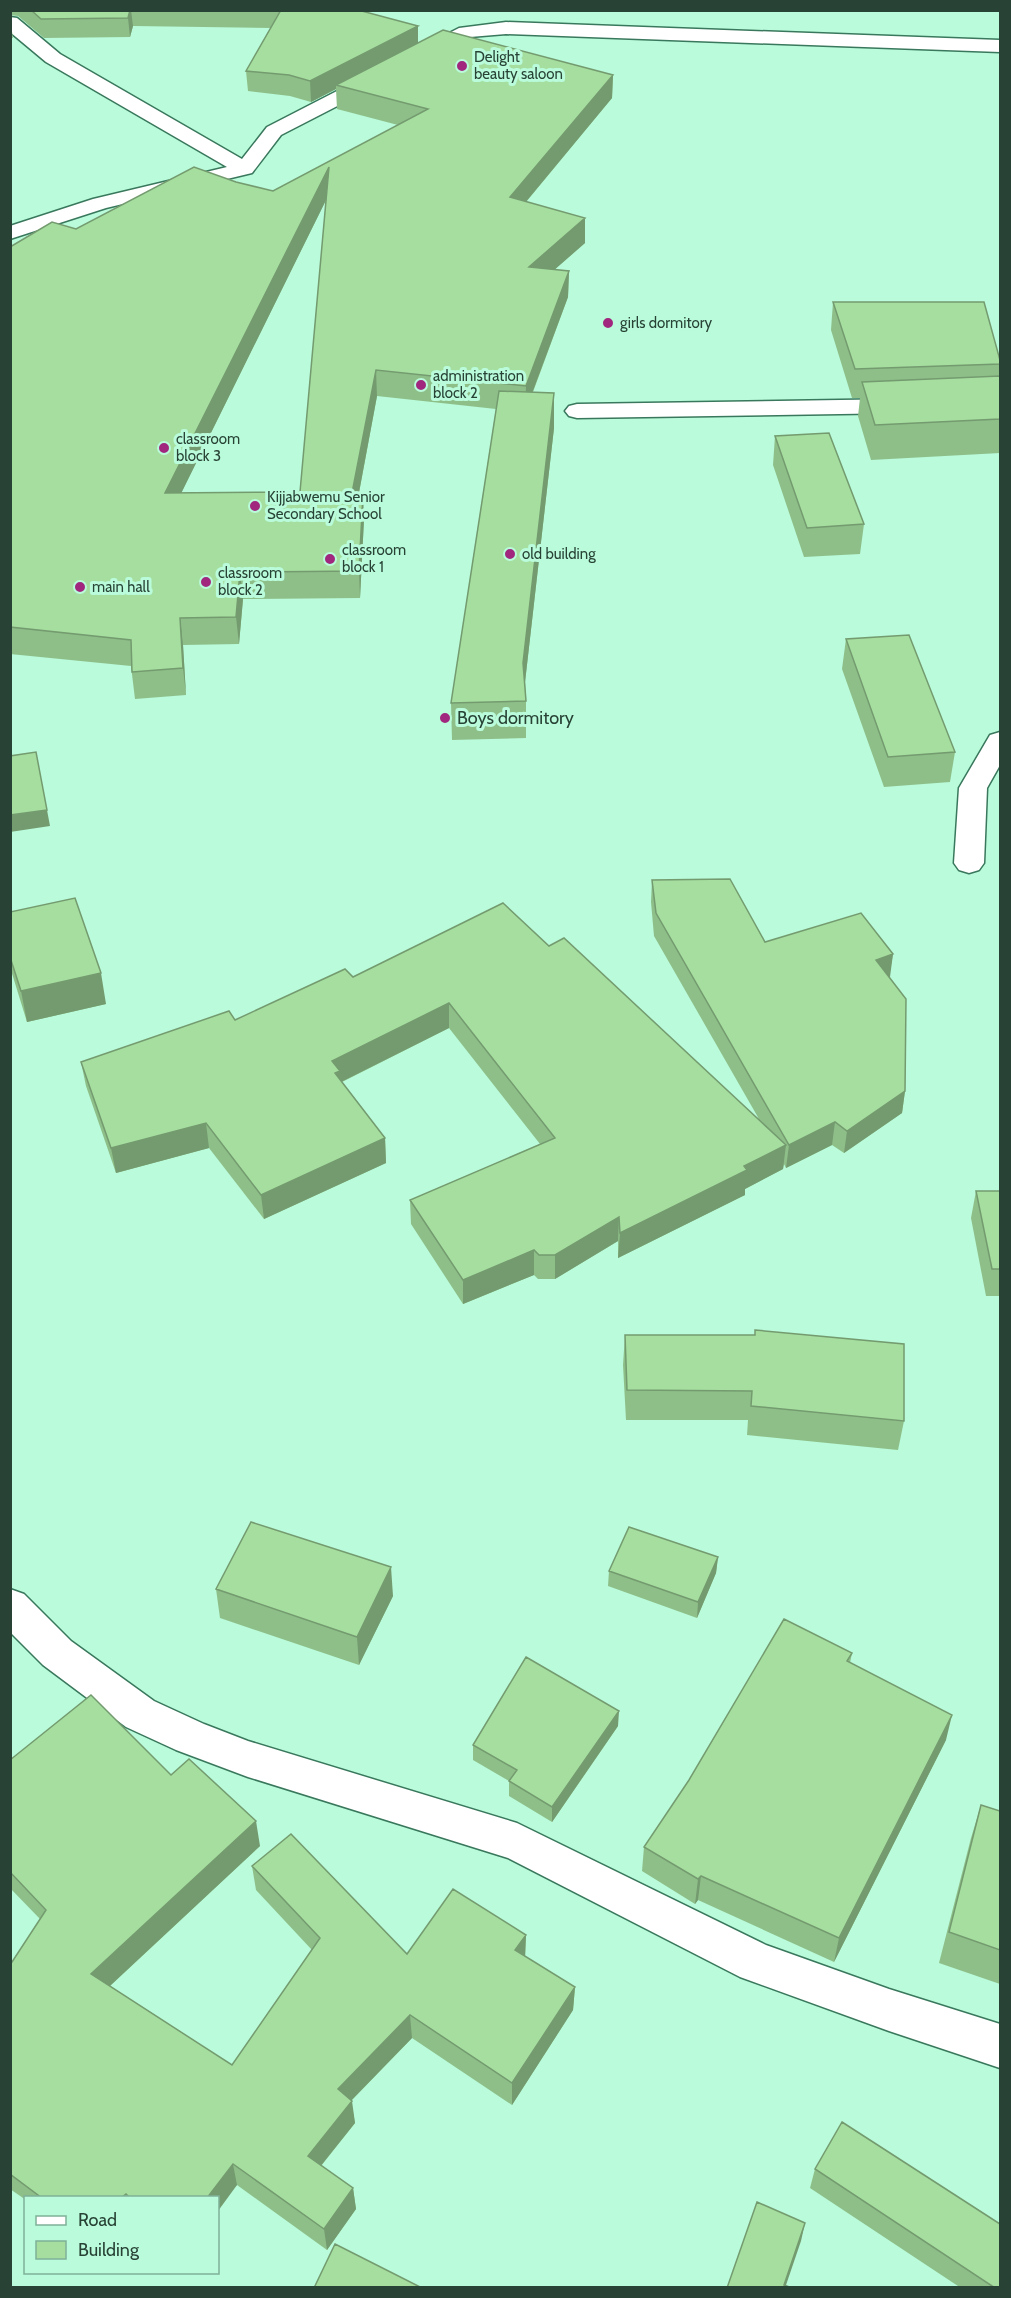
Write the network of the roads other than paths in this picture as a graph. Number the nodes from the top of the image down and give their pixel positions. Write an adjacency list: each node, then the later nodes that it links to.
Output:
1 (463, 10): 3 (street)
2 (10, 22): 5 (street)
3 (466, 32): 4 (street); 5 (street)
4 (1000, 46)
5 (245, 170): 6 (street)
6 (10, 233)
7 (921, 405): 8 (street)
8 (576, 411)
9 (1000, 741): 10 (street)
10 (969, 863)
11 (10, 1606): 12 (street)
12 (1000, 2046)

